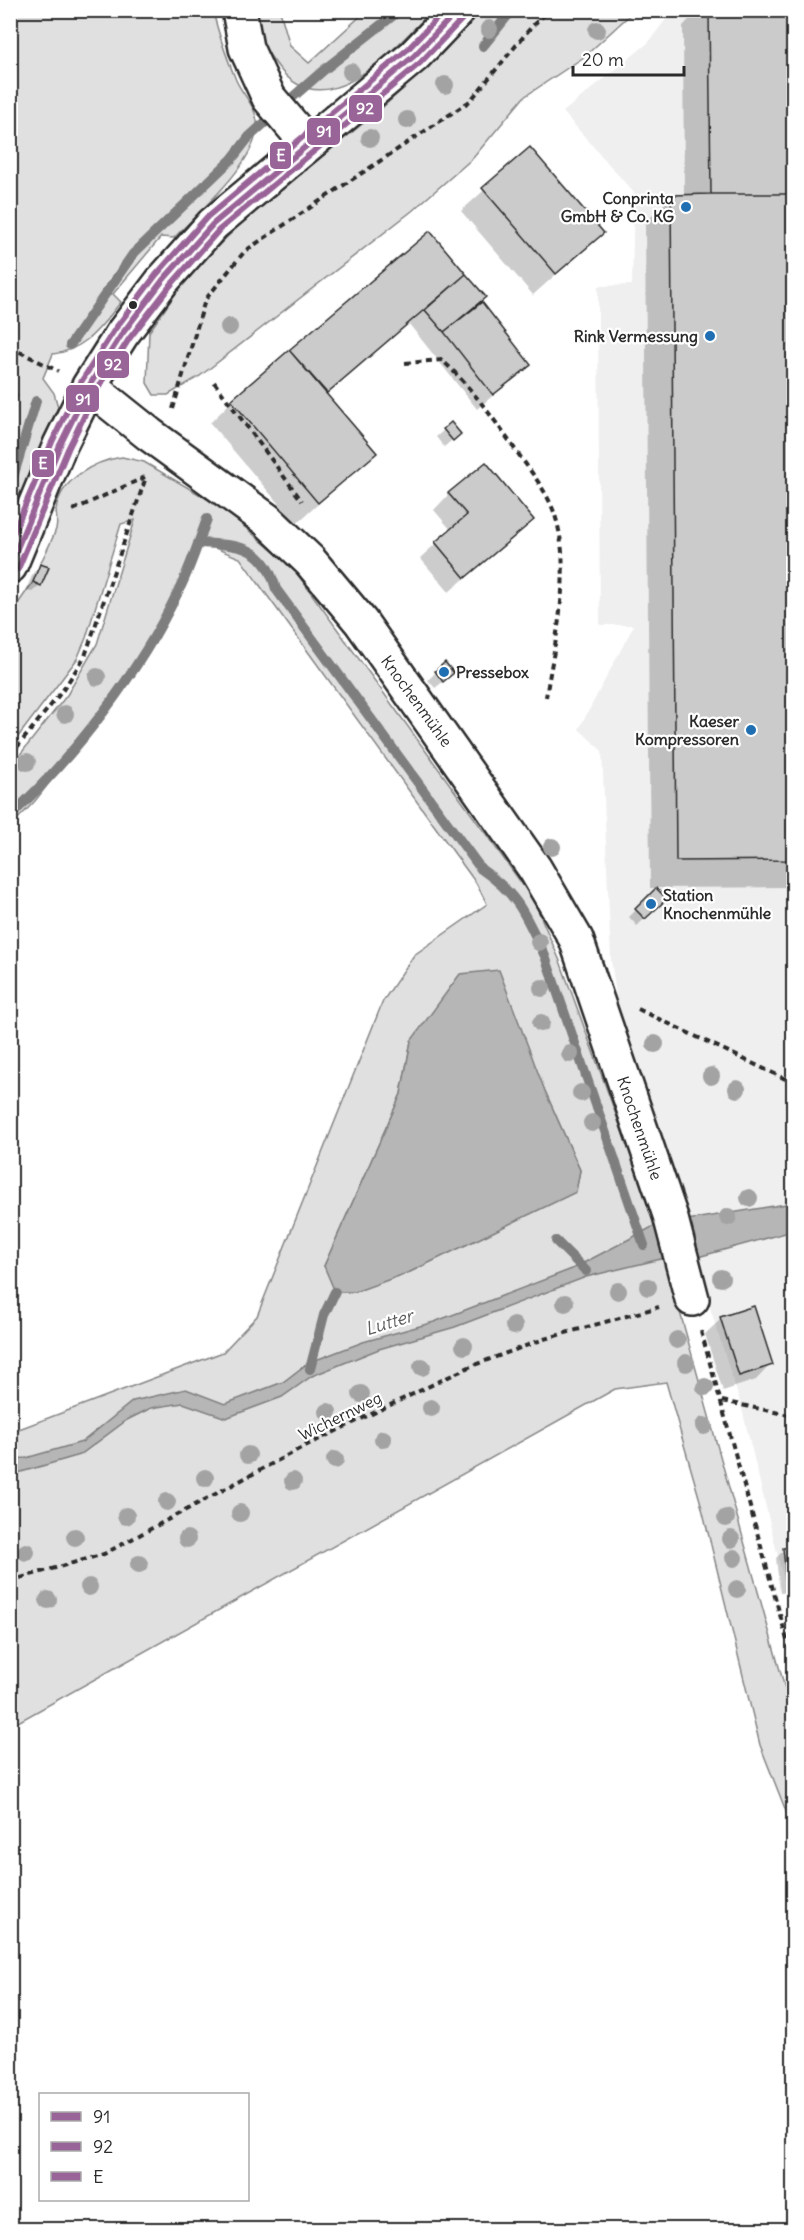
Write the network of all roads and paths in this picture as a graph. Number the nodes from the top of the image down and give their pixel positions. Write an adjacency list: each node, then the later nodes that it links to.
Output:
1 (239, 10): 4 (street)
2 (458, 10): 4 (street)
3 (550, 10): 9 (path)
4 (308, 144): 8 (street)
5 (10, 347): 8 (path)
6 (405, 363): 14 (path)
7 (214, 382): 11 (path)
8 (89, 386): 9 (street, Knochenmühle); 12 (street)
9 (160, 442): 10 (path); 18 (street, Knochenmühle)
10 (146, 477): 12 (path); 15 (path)
11 (303, 503)
12 (29, 522): 13 (street)
13 (10, 566)
14 (546, 697)
15 (10, 756)
16 (634, 1007): 17 (path)
17 (794, 1083)
18 (689, 1288): 19 (path); 21 (path, Wichernweg)
19 (722, 1401): 20 (path); 22 (path)
20 (794, 1416)
21 (10, 1581)
22 (794, 1665)

